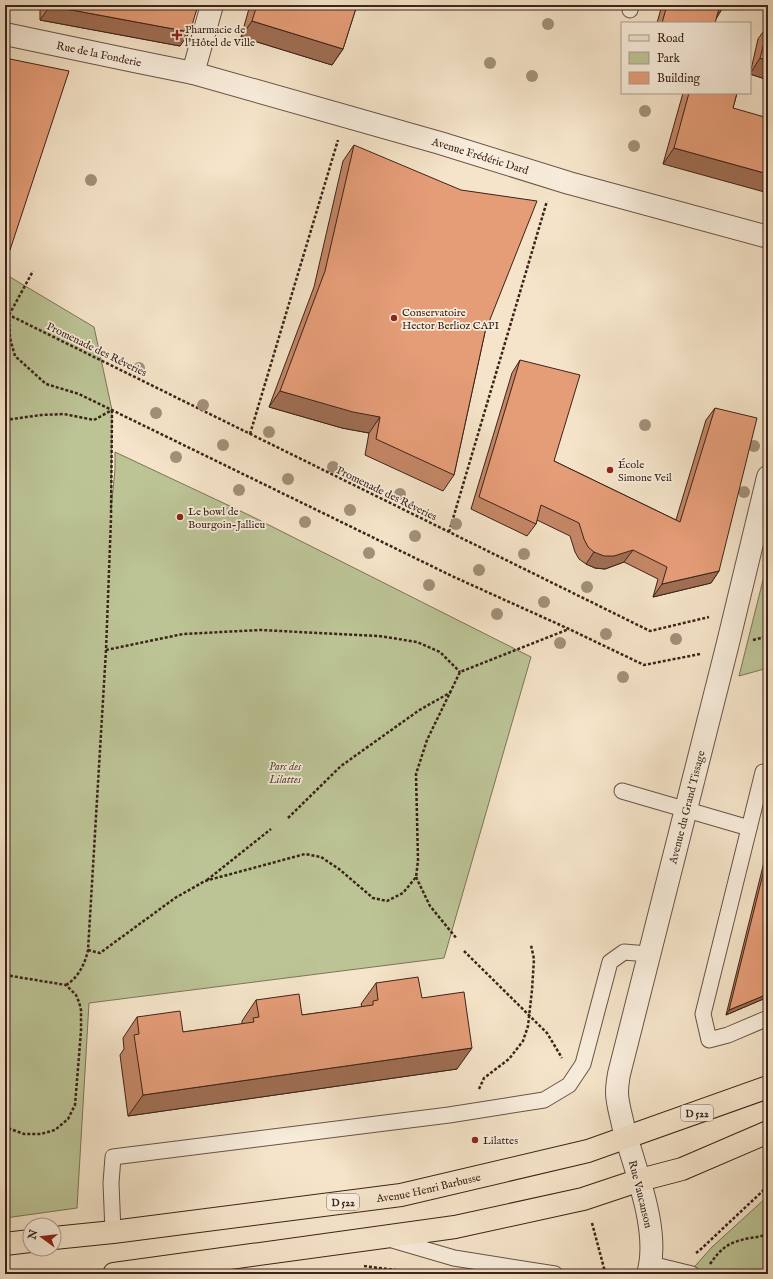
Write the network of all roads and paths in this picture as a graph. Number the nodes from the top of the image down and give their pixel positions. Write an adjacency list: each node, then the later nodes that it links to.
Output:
1 (212, 5): 3 (street)
2 (5, 34): 3 (street, Rue de la Fonderie)
3 (193, 73): 4 (street, Avenue Frédéric Dard)
4 (345, 116): 5 (street, Avenue Frédéric Dard); 12 (path)
5 (554, 178): 6 (street, Avenue Frédéric Dard); 14 (path)
6 (768, 237)
7 (33, 271): 9 (path)
8 (5, 312): 9 (path, Promenade des Rêveries)
9 (8, 315): 10 (path); 12 (path, Promenade des Rêveries)
10 (112, 410): 11 (path); 16 (path); 19 (path)
11 (5, 420)
12 (250, 434): 14 (path, Promenade des Rêveries)
13 (768, 477): 15 (street, Avenue du Grand Tissage)
14 (449, 532): 15 (path, Promenade des Rêveries)
15 (736, 610): 18 (street, Avenue du Grand Tissage)
16 (569, 629): 18 (path); 20 (path)
17 (768, 636): 18 (path)
18 (727, 647): 24 (street, Avenue du Grand Tissage)
19 (106, 650): 20 (path); 32 (path)
20 (460, 672): 21 (path)
21 (451, 692): 25 (path); 28 (path)
22 (768, 774): 26 (lane)
23 (622, 791): 24 (lane)
24 (685, 809): 26 (lane); 34 (street, Avenue du Grand Tissage)
25 (288, 818)
26 (749, 828): 38 (lane)
27 (271, 829): 29 (path)
28 (416, 877): 29 (path); 30 (path)
29 (205, 881): 32 (path)
30 (457, 939)
31 (531, 945): 37 (path)
32 (88, 950): 36 (path)
33 (464, 952): 37 (path)
34 (648, 954): 39 (lane); 44 (street, Avenue du Grand Tissage)
35 (5, 975): 36 (path)
36 (66, 985): 42 (path)
37 (529, 1016): 39 (path); 41 (path)
38 (768, 1018)
39 (573, 1078): 41 (lane)
40 (768, 1087): 44 (main road, Avenue Henri Barbusse / D 522)
41 (474, 1112): 48 (lane)
42 (5, 1127)
43 (768, 1132): 45 (main road)
44 (627, 1138): 45 (street, Rue Vaucanson); 48 (main road, Avenue Henri Barbusse / D 522)
45 (640, 1180): 51 (main road); 57 (street, Rue Vaucanson)
46 (768, 1186): 58 (path)
47 (592, 1223): 59 (path)
48 (112, 1232): 50 (main road, Avenue Henri Barbusse / D 522)
49 (768, 1233): 56 (path)
50 (62, 1237)
51 (383, 1237): 55 (main road); 62 (lane)
52 (22, 1242): 53 (main road)
53 (5, 1244)
54 (363, 1266): 61 (path)
55 (200, 1268): 60 (main road)
56 (707, 1268)
57 (650, 1269): 58 (lane)
58 (677, 1270): 63 (lane)
59 (605, 1272)
60 (114, 1274)
61 (426, 1274)
62 (555, 1274)
63 (692, 1274)

